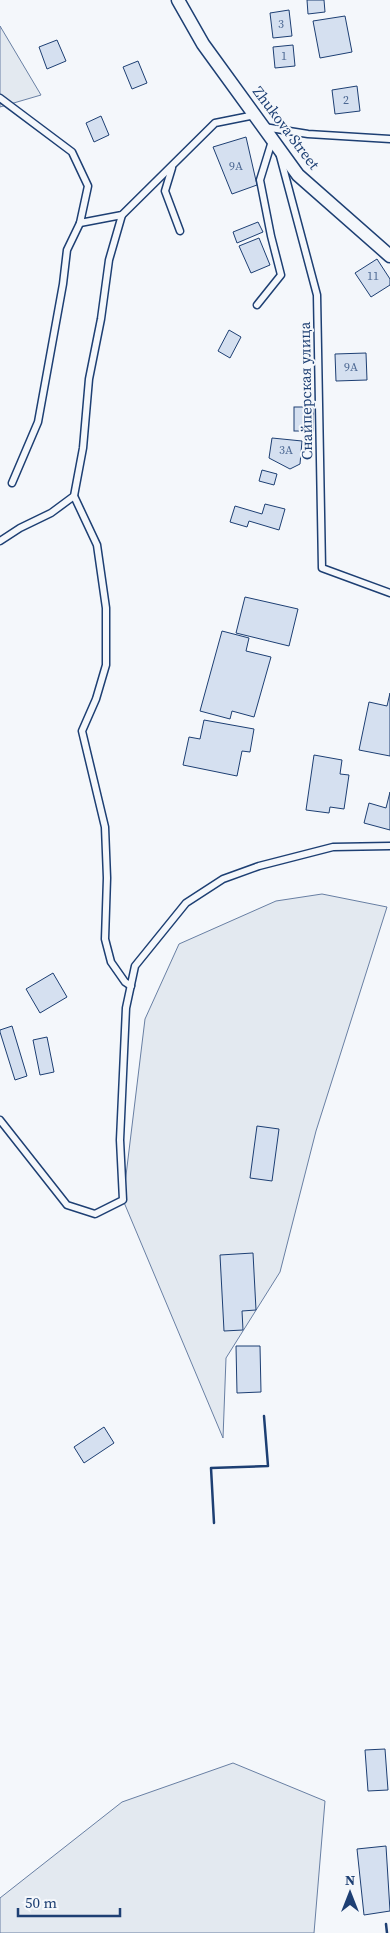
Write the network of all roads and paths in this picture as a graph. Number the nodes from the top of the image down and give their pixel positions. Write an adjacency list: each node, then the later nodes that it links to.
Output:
1 (178, 0): 3 (street, Zhukova Street)
2 (0, 98): 9 (lane)
3 (255, 115): 4 (street, Zhukova Street); 7 (lane)
4 (263, 127): 5 (lane); 6 (street, Zhukova Street)
5 (390, 139)
6 (275, 143): 11 (street, Zhukova Street); 12 (lane); 16 (lane, Снайперская улица)
7 (172, 167): 8 (lane); 10 (lane)
8 (122, 215): 9 (lane); 14 (lane)
9 (80, 223): 13 (lane)
10 (180, 231)
11 (390, 256)
12 (256, 305)
13 (12, 483)
14 (74, 496): 15 (lane); 18 (lane)
15 (0, 541)
16 (390, 593)
17 (390, 846): 18 (lane)
18 (131, 986): 19 (lane)
19 (0, 1120)

